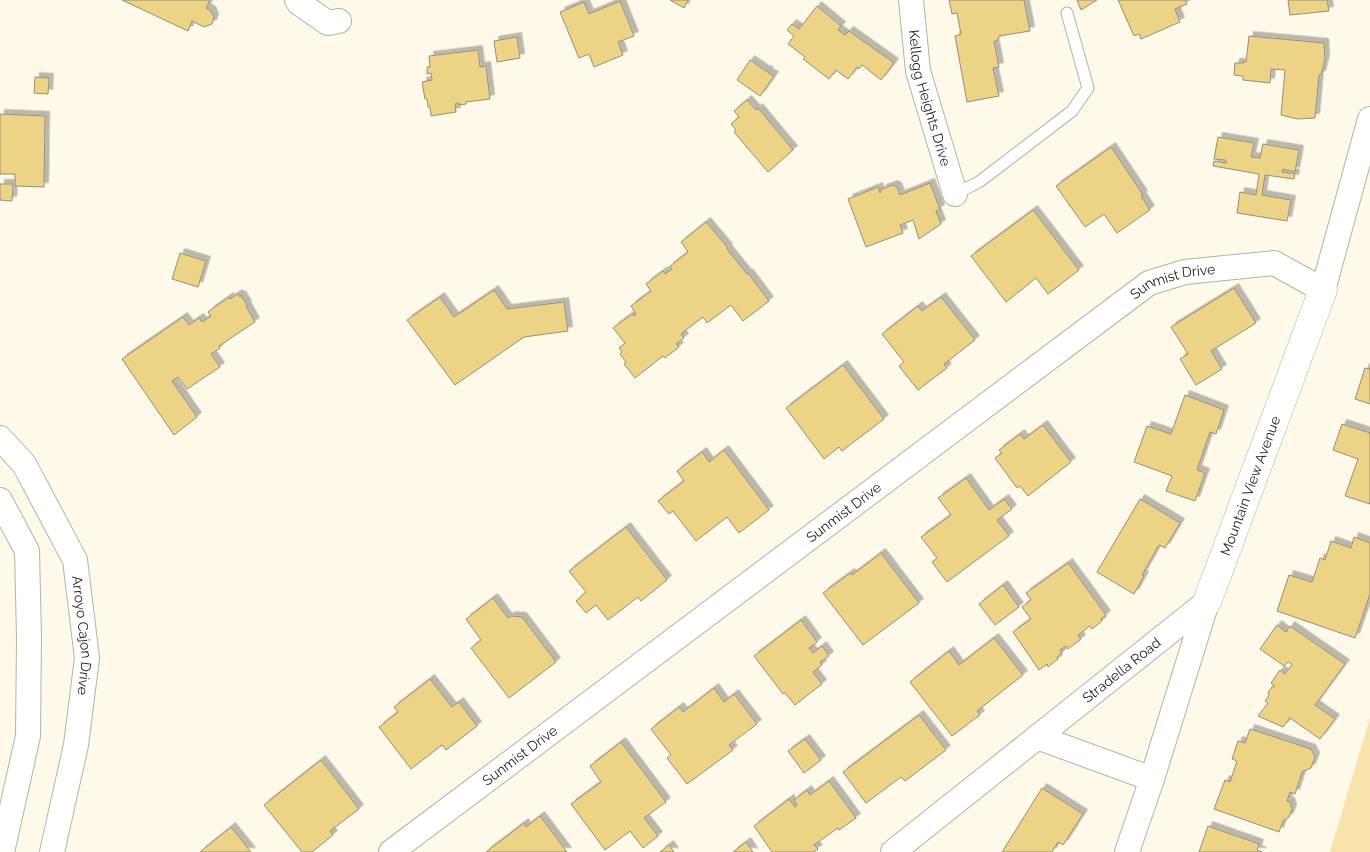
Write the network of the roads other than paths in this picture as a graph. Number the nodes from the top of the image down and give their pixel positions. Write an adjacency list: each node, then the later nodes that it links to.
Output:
1 (297, 0): 5 (street)
2 (314, 0): 5 (lane)
3 (911, 0): 7 (street, Kellogg Heights Drive)
4 (1067, 13): 7 (lane)
5 (339, 21)
6 (1370, 119): 8 (street, Mountain View Avenue)
7 (955, 194)
8 (1324, 290): 11 (street, Mountain View Avenue); 16 (street, Sunmist Drive)
9 (0, 438): 15 (street, Arroyo Cajon Drive)
10 (0, 500): 14 (street)
11 (1207, 602): 12 (street, Stradella Road); 13 (street, Mountain View Avenue)
12 (1037, 736): 13 (street); 17 (street, Stradella Road)
13 (1152, 779): 18 (street, Mountain View Avenue)
14 (2, 852)
15 (52, 852)
16 (391, 852)
17 (894, 852)
18 (1127, 852)

